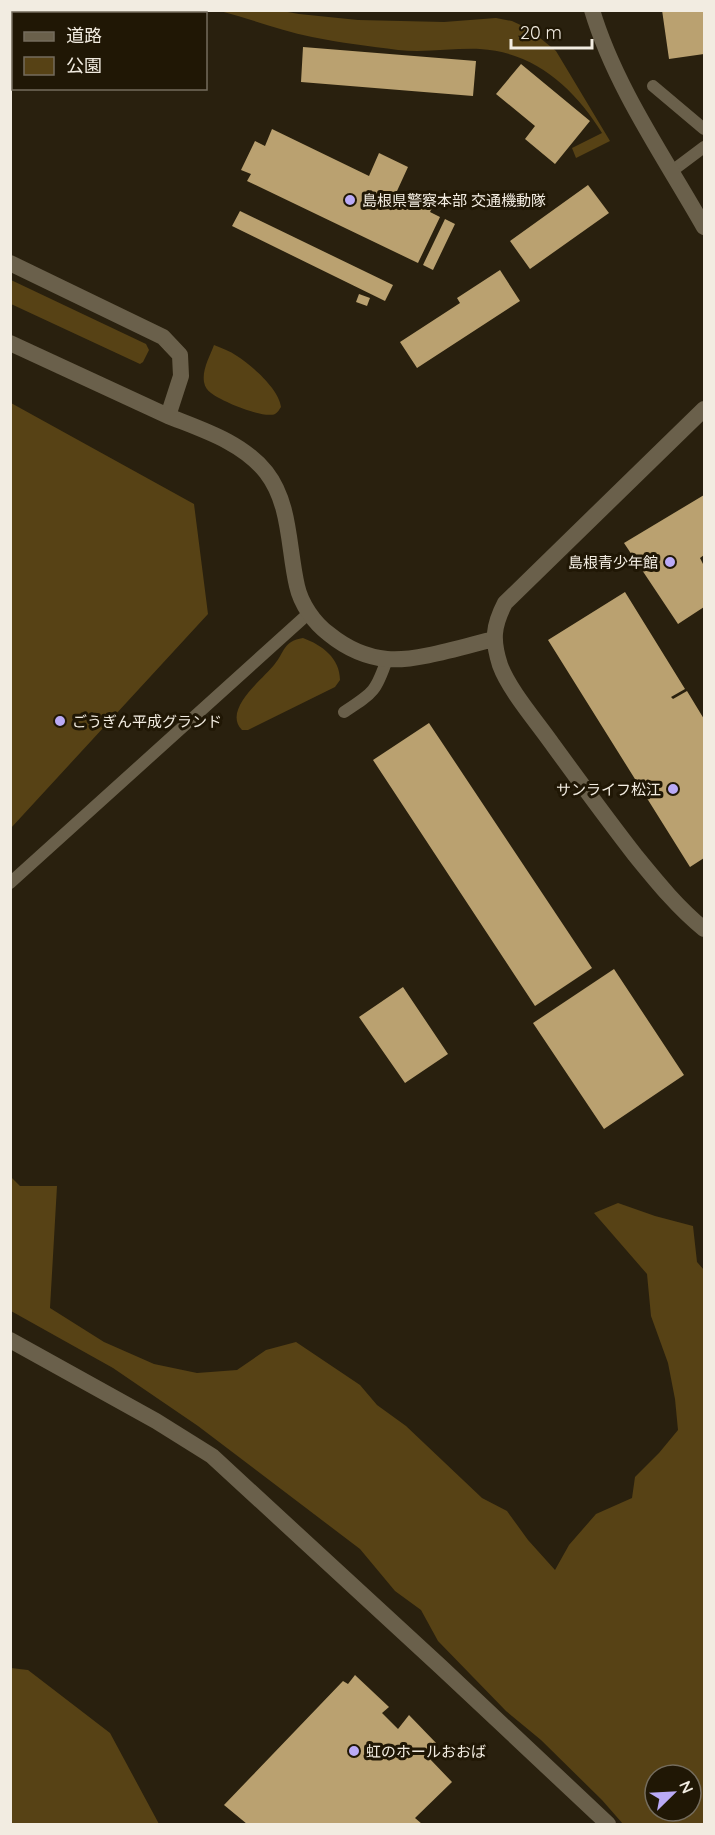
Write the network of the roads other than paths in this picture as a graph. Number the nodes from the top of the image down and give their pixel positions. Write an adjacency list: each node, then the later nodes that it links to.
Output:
1 (592, 10): 5 (street)
2 (653, 86): 3 (lane)
3 (705, 129)
4 (705, 147): 5 (lane)
5 (672, 171): 6 (street)
6 (705, 226)
7 (10, 263): 10 (street)
8 (10, 343): 10 (street)
9 (705, 409): 12 (street)
10 (168, 416): 11 (street)
11 (309, 613): 13 (street); 15 (lane)
12 (494, 639): 13 (street); 16 (street)
13 (387, 659): 14 (lane)
14 (344, 712)
15 (10, 883)
16 (705, 929)
17 (10, 1340): 18 (street)
18 (608, 1824)

